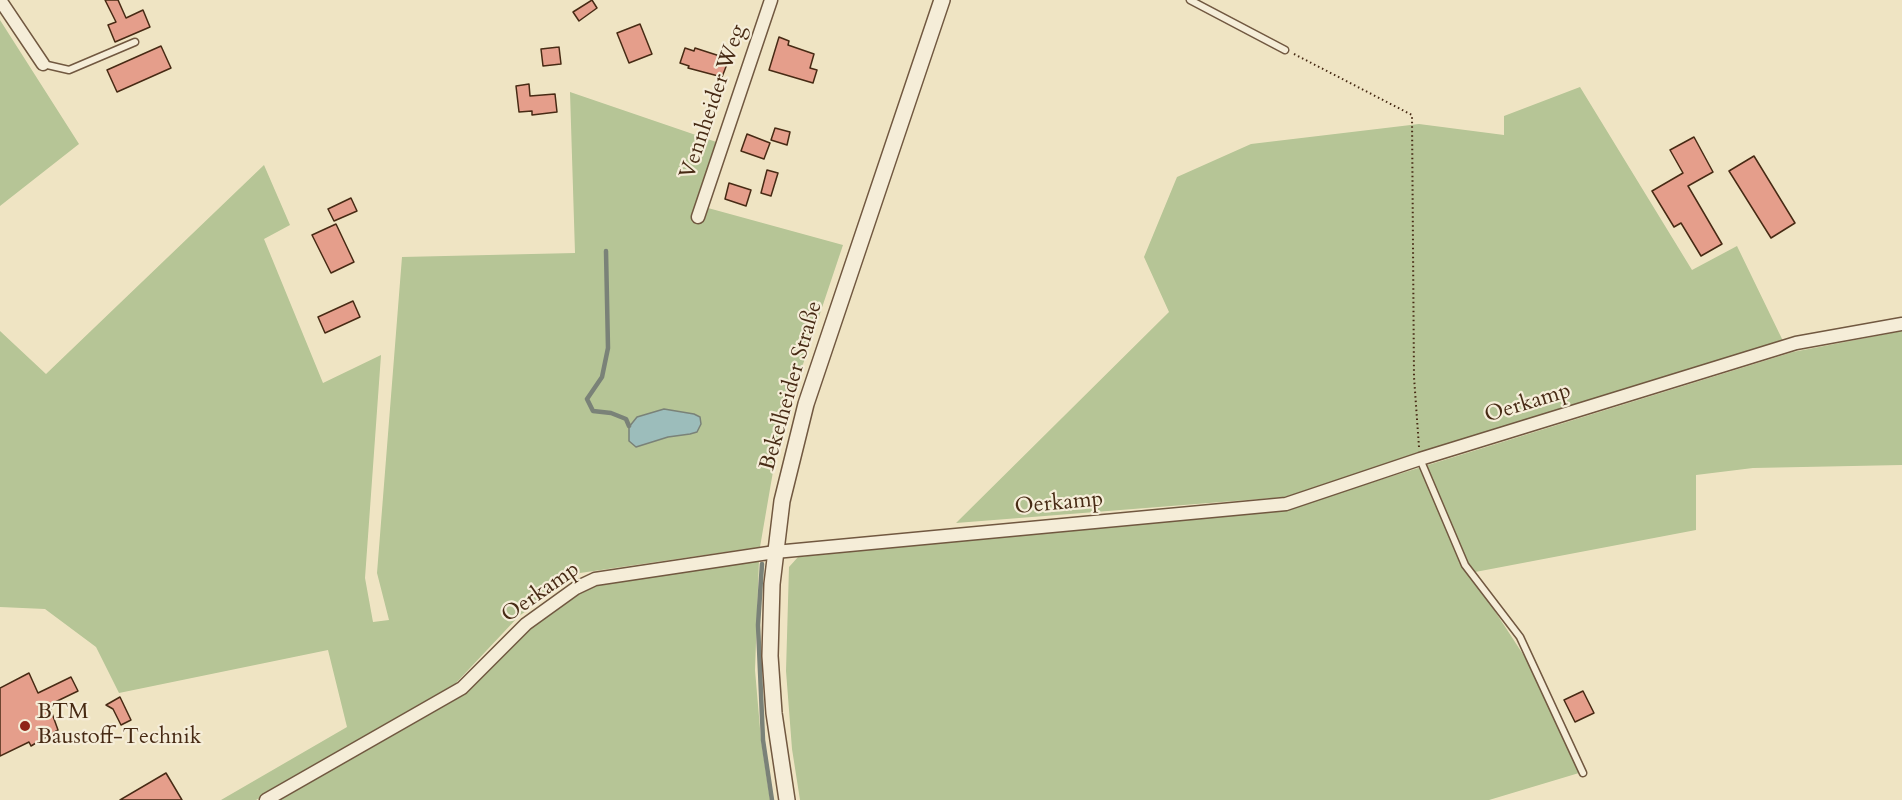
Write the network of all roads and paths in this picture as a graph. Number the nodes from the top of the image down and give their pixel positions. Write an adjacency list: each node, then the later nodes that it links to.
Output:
1 (0, 0): 7 (street)
2 (771, 0): 8 (street, Vennheider Weg)
3 (942, 0): 11 (street, Bekelheider Straße)
4 (1190, 0): 6 (lane)
5 (135, 42): 7 (lane)
6 (1285, 50): 10 (path)
7 (43, 64)
8 (698, 218)
9 (1902, 324): 10 (street, Oerkamp)
10 (1420, 459): 11 (street, Oerkamp); 12 (lane)
11 (775, 552): 13 (street, Oerkamp); 14 (street, Bekelheider Straße)
12 (1583, 773)
13 (266, 800)
14 (787, 800)

